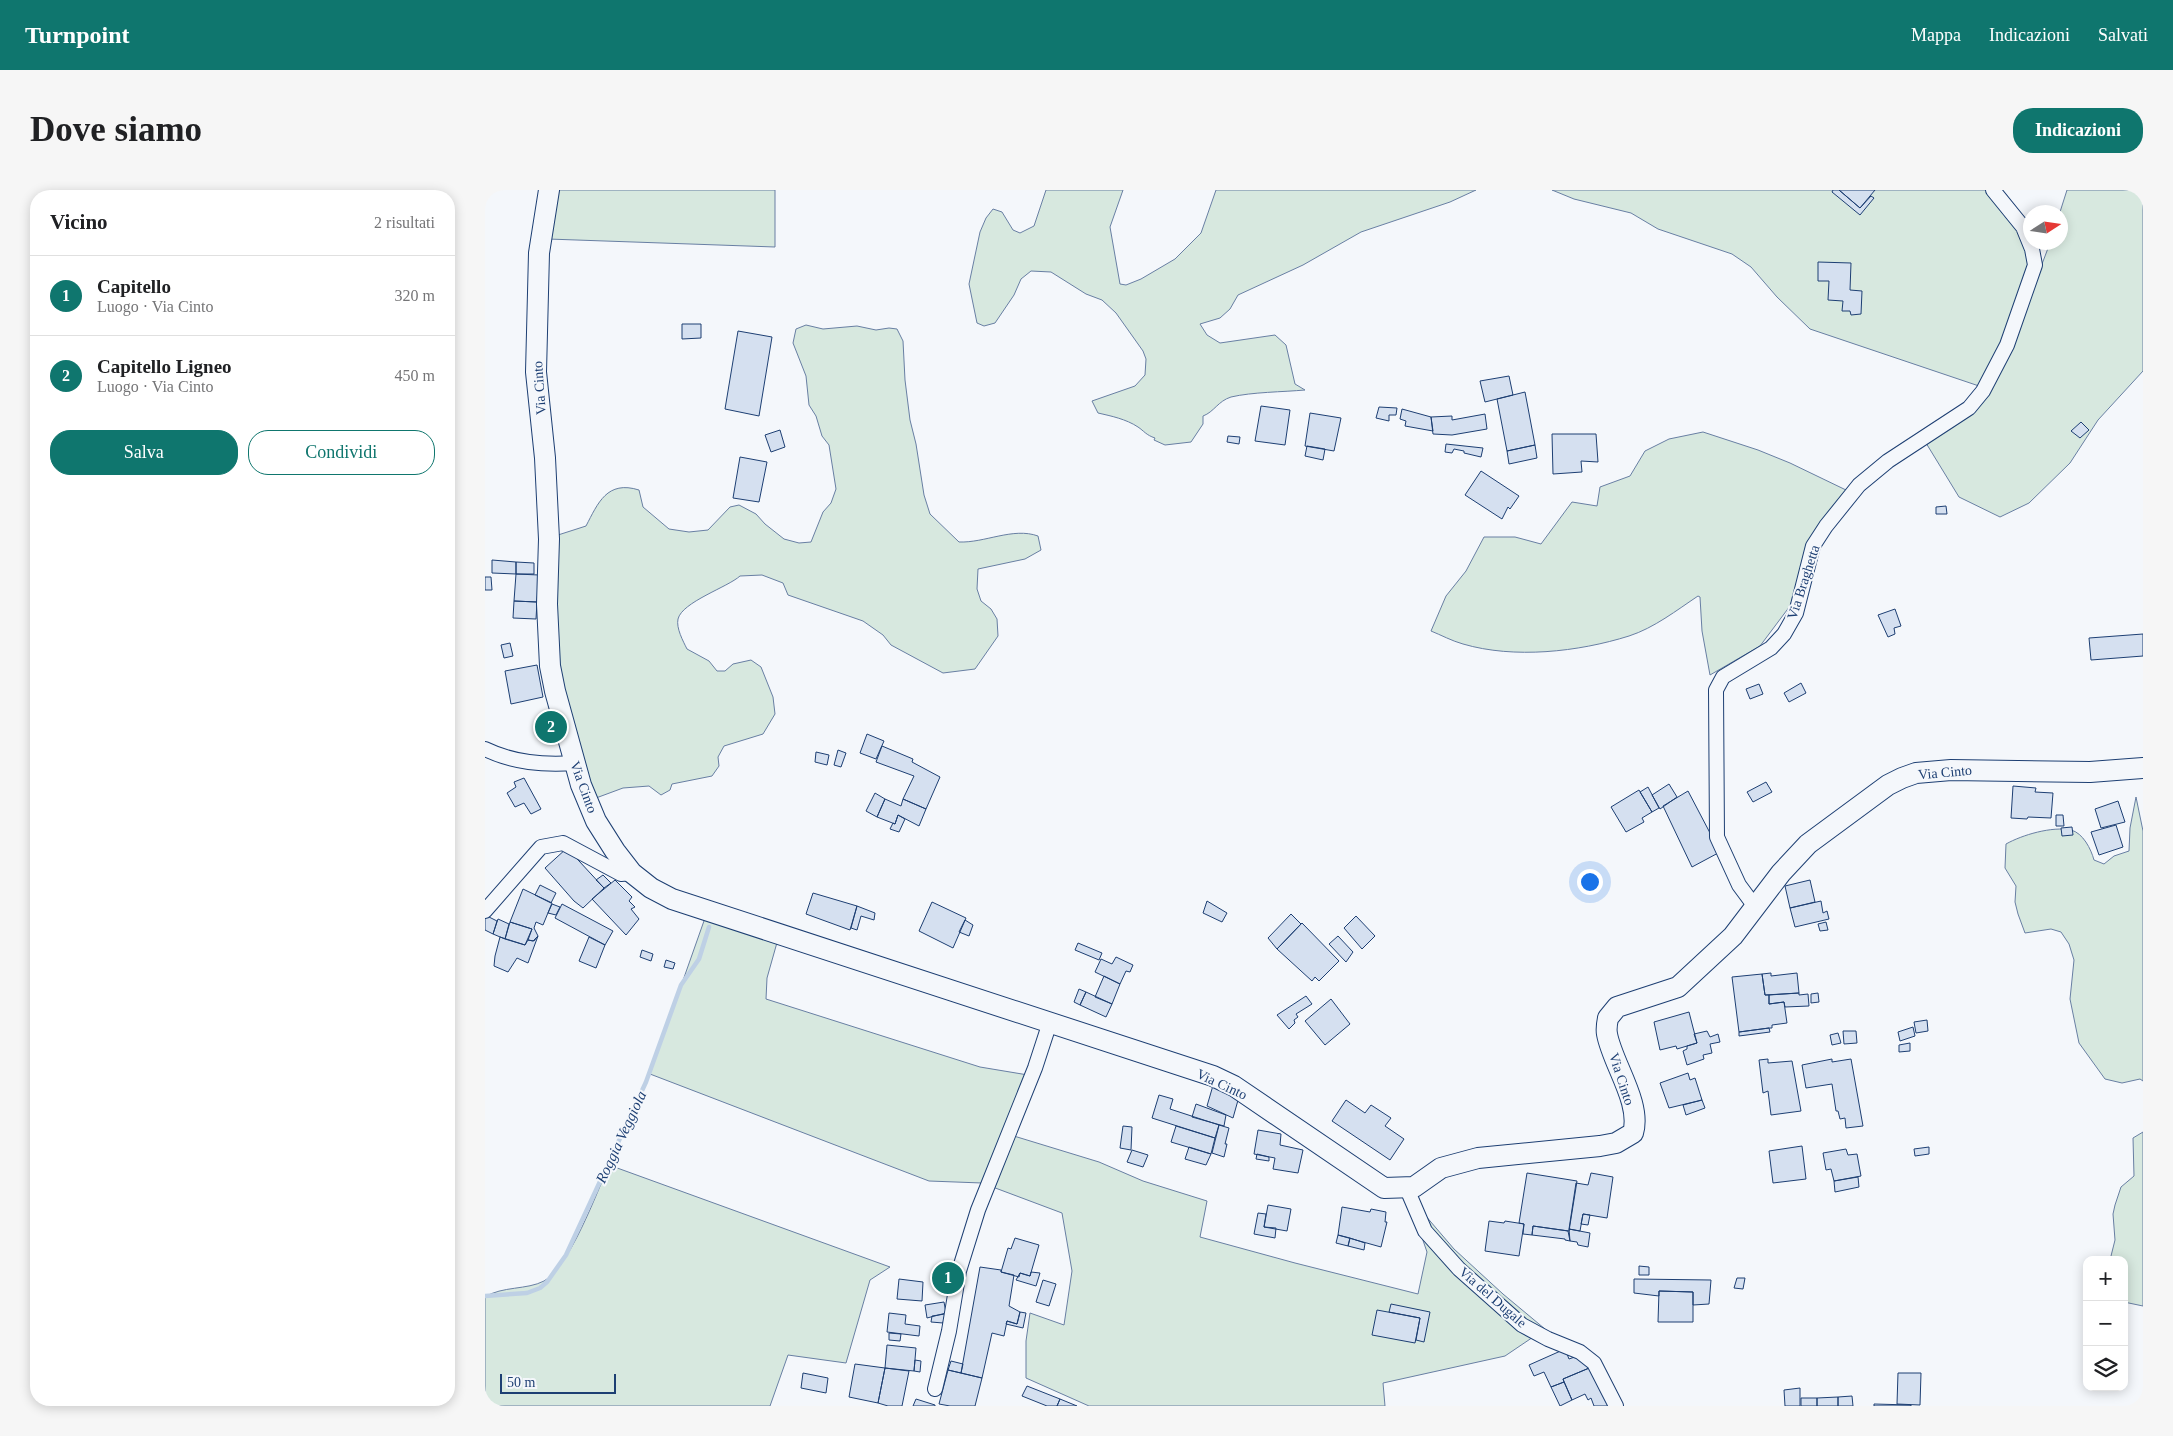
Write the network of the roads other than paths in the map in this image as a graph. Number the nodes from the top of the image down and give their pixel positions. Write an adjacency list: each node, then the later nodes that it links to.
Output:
1 (549, 190): 4 (street, Via Cinto)
2 (1993, 190): 7 (street, Via Braghetta)
3 (485, 749): 4 (street)
4 (575, 764): 6 (street, Via Cinto)
5 (2143, 768): 7 (street, Via Cinto)
6 (632, 873): 8 (street); 9 (street, Via Cinto)
7 (1756, 908): 10 (street, Via Cinto)
8 (485, 911)
9 (1050, 1022): 10 (street, Via Cinto); 11 (street)
10 (1407, 1189): 12 (street, Via del Dugale)
11 (935, 1389)
12 (1616, 1406)

